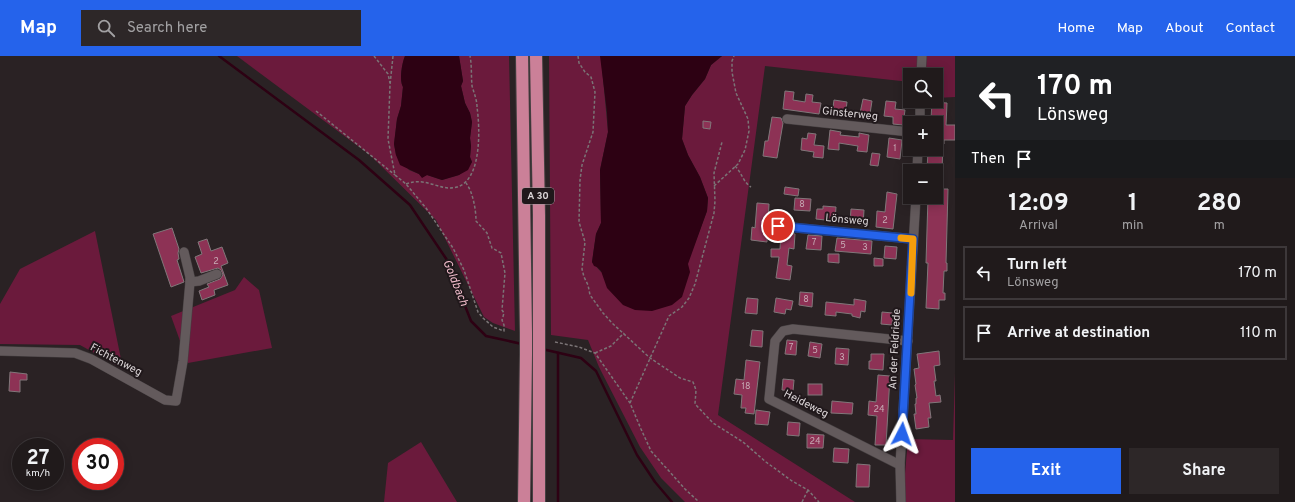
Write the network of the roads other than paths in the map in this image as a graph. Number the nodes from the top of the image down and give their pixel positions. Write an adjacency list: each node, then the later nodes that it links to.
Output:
1 (522, 56): 16 (highway, A 30, bridge)
2 (536, 56): 17 (highway, A 30, bridge)
3 (922, 56): 4 (street)
4 (921, 68)
5 (787, 120): 6 (street, Ginsterweg)
6 (903, 131)
7 (916, 204): 9 (street, An der Feldriede)
8 (778, 226): 9 (street, Lönsweg)
9 (913, 239): 13 (street, An der Feldriede)
10 (184, 252): 12 (street)
11 (217, 274): 12 (street)
12 (190, 282): 14 (street, Fichtenweg)
13 (908, 341): 15 (street, An der Feldriede); 15 (street, Heideweg)
14 (0, 351)
15 (900, 465): 18 (street, An der Feldriede)
16 (524, 502)
17 (539, 502)
18 (901, 502)

